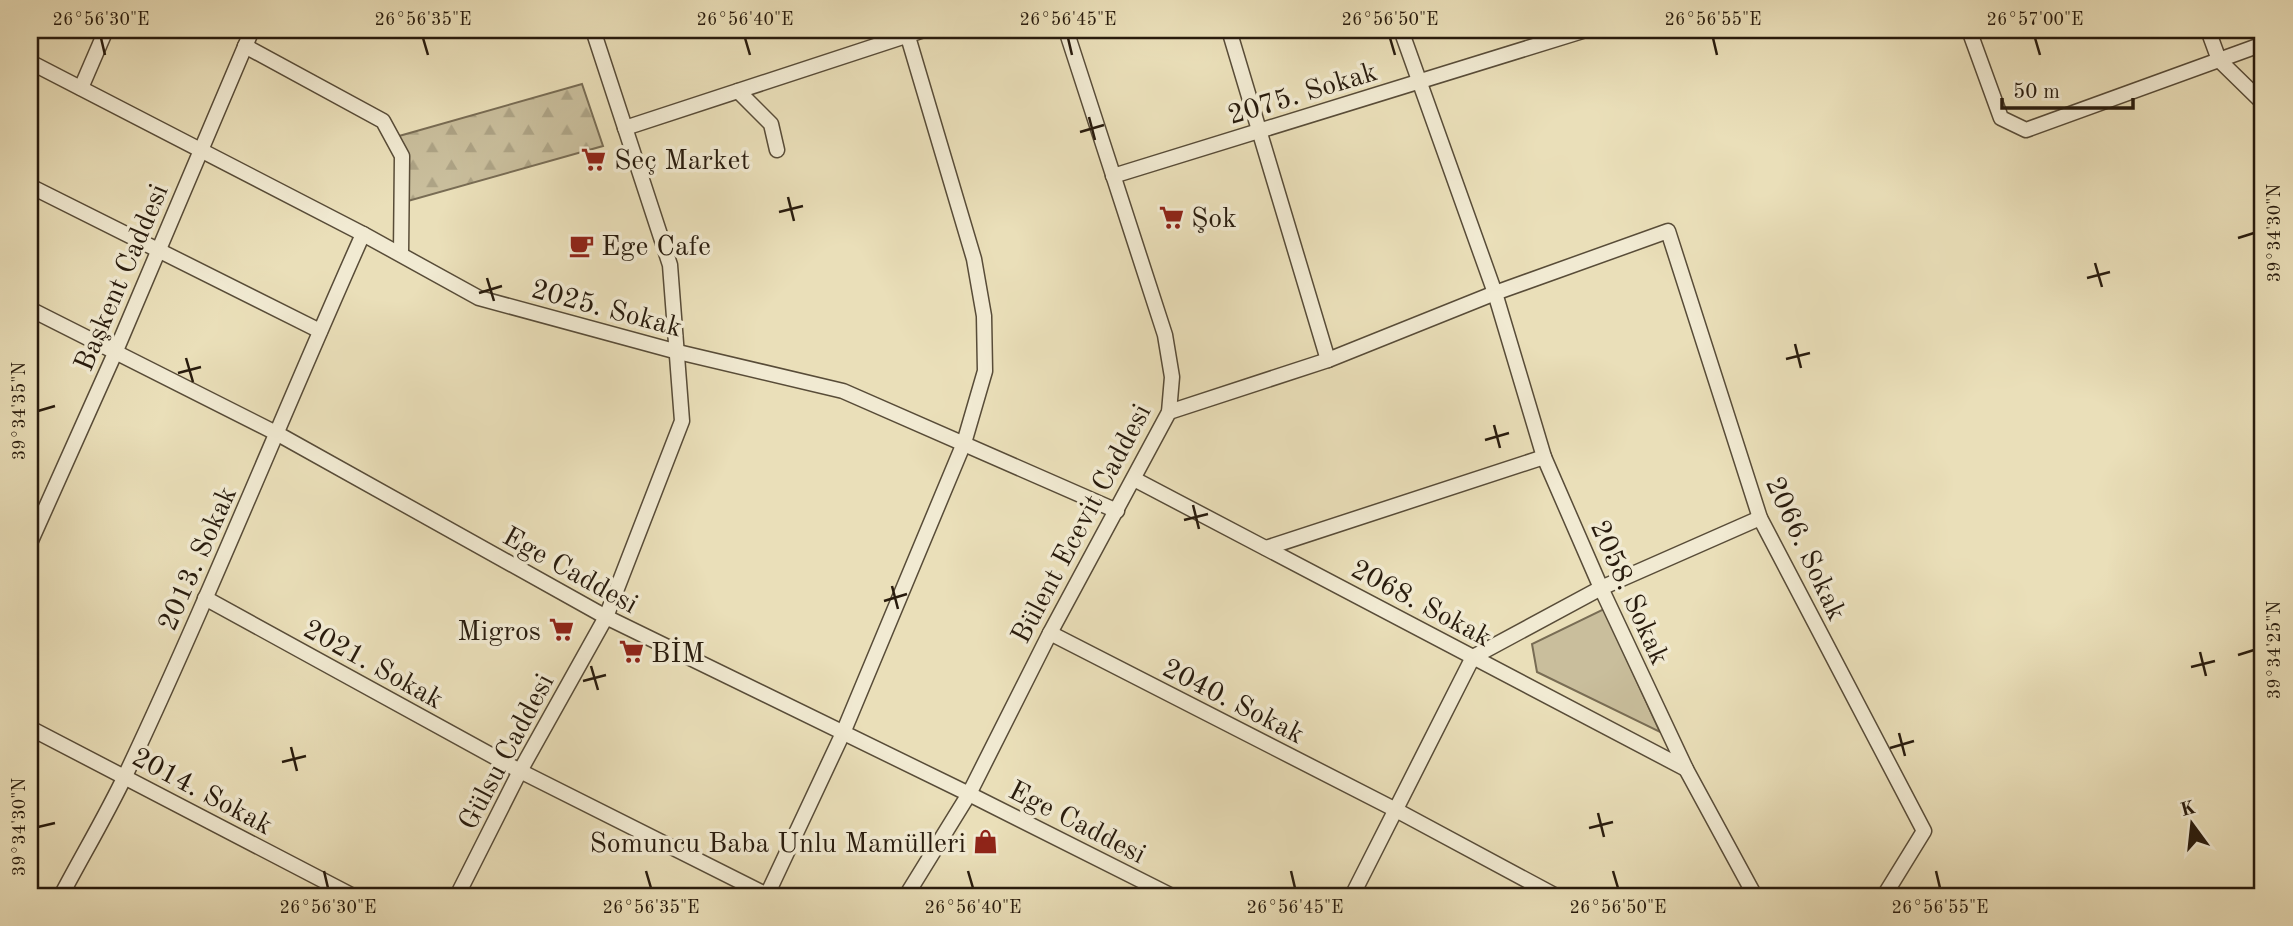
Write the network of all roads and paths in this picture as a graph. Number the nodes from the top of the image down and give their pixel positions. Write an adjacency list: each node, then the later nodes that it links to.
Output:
1 (106, 30): 17 (street)
2 (252, 30): 13 (street, Başkent Caddesi)
3 (593, 30): 20 (street, Gülsu Caddesi)
4 (924, 30): 11 (street)
5 (1066, 30): 24 (street, Bülent Ecevit Caddesi)
6 (1229, 30): 21 (street)
7 (1401, 30): 16 (street, 2058. Sokak)
8 (1586, 30): 16 (street, 2075. Sokak)
9 (1969, 30): 14 (street)
10 (2208, 30): 14 (street)
11 (906, 33): 18 (street); 37 (street)
12 (2263, 44): 14 (street)
13 (245, 46): 22 (street, Başkent Caddesi); 28 (street)
14 (2219, 60): 19 (street)
15 (30, 62): 17 (street, 2025. Sokak)
16 (1418, 82): 21 (street, 2075. Sokak); 29 (street, 2058. Sokak)
17 (81, 88): 22 (street, 2025. Sokak)
18 (738, 91): 20 (street); 23 (street)
19 (2263, 103)
20 (625, 128): 33 (street, Gülsu Caddesi)
21 (1259, 131): 24 (street, 2075. Sokak); 34 (street)
22 (201, 150): 26 (street, 2025. Sokak); 27 (street, Başkent Caddesi)
23 (777, 150)
24 (1114, 176): 35 (street, Bülent Ecevit Caddesi)
25 (30, 186): 27 (street)
26 (363, 234): 28 (street, 2025. Sokak); 31 (street, 2013. Sokak)
27 (158, 251): 31 (street); 32 (street, Başkent Caddesi)
28 (401, 254): 33 (street, 2025. Sokak)
29 (1494, 293): 34 (street); 38 (street, 2058. Sokak); 41 (street, 2066. Sokak)
30 (30, 309): 32 (street, Ege Caddesi)
31 (320, 331): 36 (street, 2013. Sokak)
32 (115, 352): 36 (street, Ege Caddesi); 42 (street, Başkent Caddesi)
33 (678, 352): 37 (street, 2025. Sokak); 46 (street, Gülsu Caddesi)
34 (1328, 360): 35 (street)
35 (1169, 412): 39 (street, Bülent Ecevit Caddesi)
36 (278, 434): 45 (street, 2013. Sokak); 46 (street, Ege Caddesi)
37 (964, 443): 40 (street, 2025. Sokak); 50 (street)
38 (1544, 457): 43 (street); 44 (street, 2058. Sokak)
39 (1135, 479): 40 (street, Bülent Ecevit Caddesi); 43 (street, 2068. Sokak)
40 (1117, 511): 47 (street, Bülent Ecevit Caddesi)
41 (1760, 518): 44 (street); 65 (street, 2066. Sokak)
42 (30, 543)
43 (1266, 548): 48 (street, 2068. Sokak)
44 (1601, 589): 48 (street); 51 (street, 2058. Sokak)
45 (205, 597): 52 (street, 2021. Sokak); 53 (street, 2013. Sokak)
46 (606, 617): 50 (street, Ege Caddesi); 52 (street, Gülsu Caddesi)
47 (1050, 633): 54 (street, Bülent Ecevit Caddesi); 55 (street, 2040. Sokak)
48 (1473, 657): 51 (street, 2068. Sokak); 55 (street)
49 (30, 728): 53 (street, 2014. Sokak)
50 (843, 733): 54 (street, Ege Caddesi); 59 (street)
51 (1686, 769): 64 (street, 2058. Sokak)
52 (520, 771): 58 (street, Gülsu Caddesi); 59 (street, 2021. Sokak)
53 (125, 776): 56 (street, 2013. Sokak); 57 (street, 2014. Sokak)
54 (969, 794): 60 (street, Bülent Ecevit Caddesi); 61 (street, Ege Caddesi)
55 (1396, 810): 62 (street); 63 (street, 2040. Sokak)
56 (61, 896)
57 (353, 896)
58 (457, 896)
59 (768, 896)
60 (906, 896)
61 (1172, 896)
62 (1352, 896)
63 (1556, 896)
64 (1755, 896)
65 (1884, 896)

